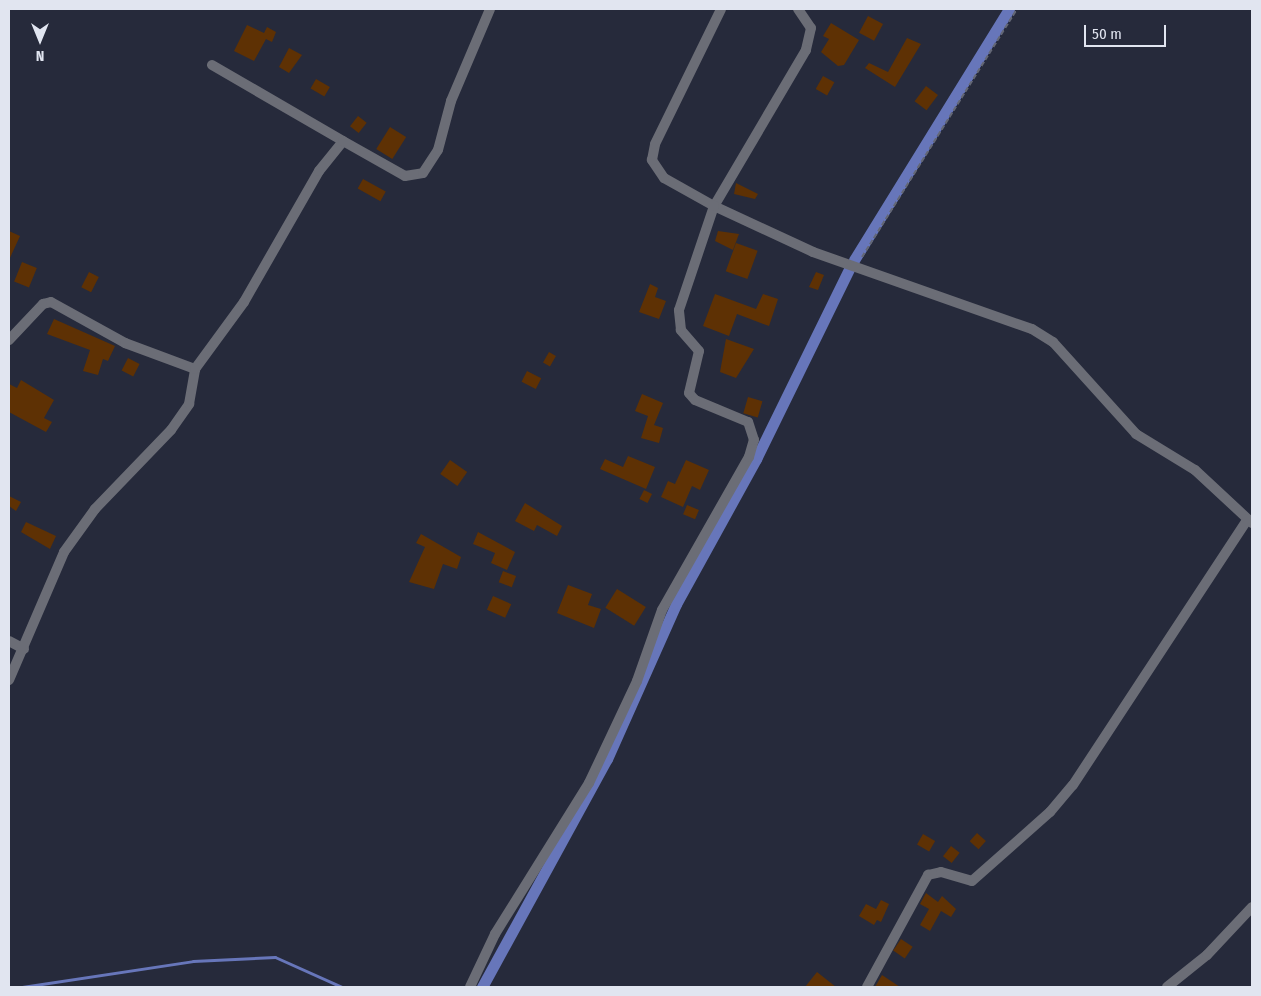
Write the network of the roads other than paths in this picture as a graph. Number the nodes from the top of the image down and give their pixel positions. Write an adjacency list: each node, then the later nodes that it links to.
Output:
1 (490, 9): 5 (street)
2 (721, 9): 6 (street)
3 (798, 9): 6 (street)
4 (212, 65): 5 (street)
5 (343, 141): 8 (street)
6 (714, 206): 9 (street); 14 (street)
7 (9, 340): 8 (street)
8 (195, 369): 11 (street)
9 (1250, 521): 15 (street)
10 (9, 641): 11 (street)
11 (24, 649): 12 (street)
12 (9, 680)
13 (1252, 907): 16 (street)
14 (470, 987)
15 (867, 987)
16 (1167, 987)

